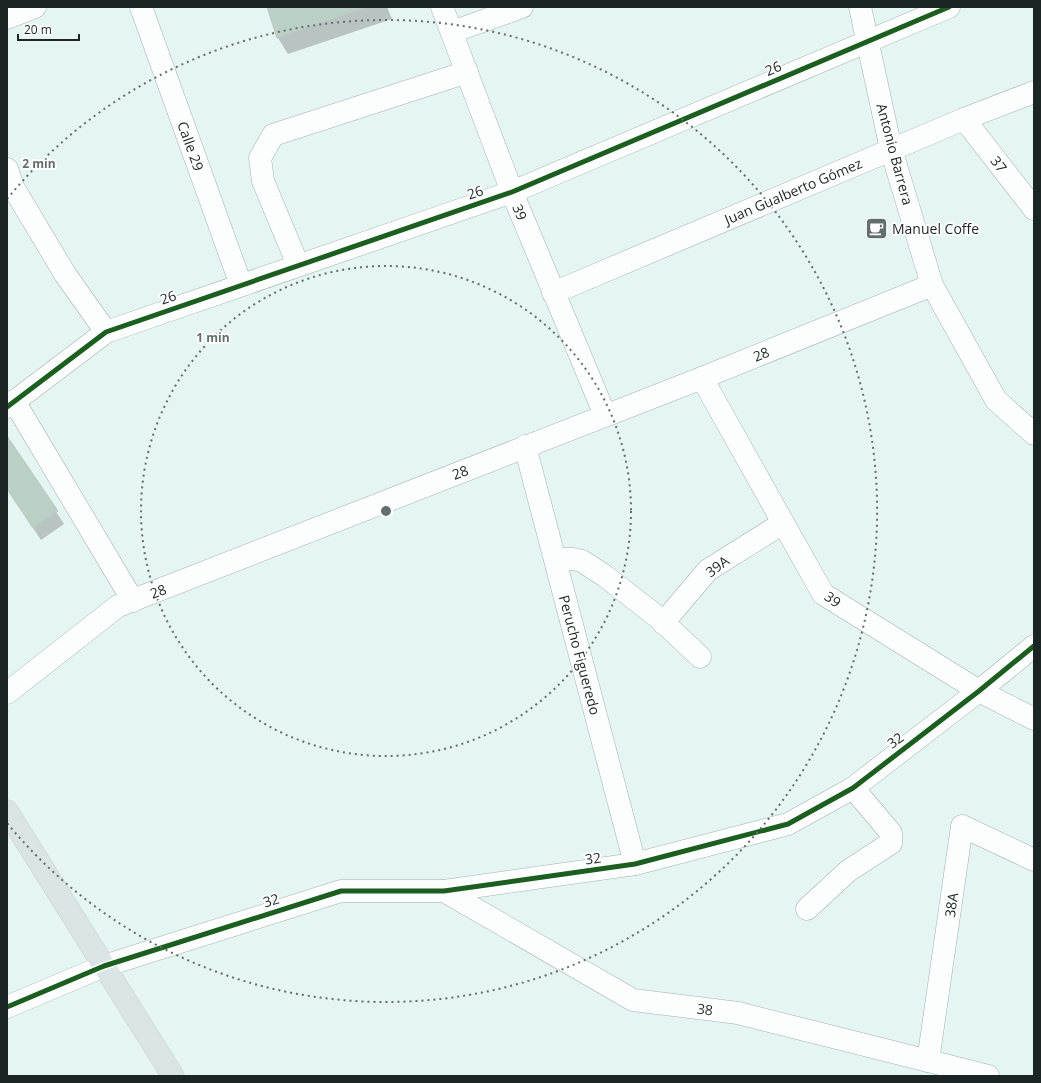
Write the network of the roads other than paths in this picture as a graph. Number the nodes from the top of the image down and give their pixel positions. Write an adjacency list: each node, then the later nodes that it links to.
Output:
1 (34, 7): 7 (street)
2 (141, 7): 18 (street, Calle 29)
3 (442, 7): 8 (street, 39)
4 (522, 7): 8 (street)
5 (860, 7): 9 (street, Antonio Barrera)
6 (949, 7): 9 (street, 26)
7 (7, 18)
8 (452, 32): 10 (street, 39)
9 (867, 42): 13 (street, Antonio Barrera); 15 (street, 26)
10 (467, 72): 15 (street, 39); 17 (street)
11 (1034, 92): 12 (street, Juan Gualberto Gómez)
12 (964, 119): 13 (street, Juan Gualberto Gómez); 16 (street, 37)
13 (891, 149): 19 (street, Antonio Barrera); 20 (street, Juan Gualberto Gómez)
14 (7, 169): 21 (street)
15 (512, 192): 17 (street, 26); 20 (street, 39)
16 (1034, 210)
17 (298, 266): 18 (street, 26)
18 (241, 285): 21 (street, 26)
19 (932, 285): 22 (street, 28); 25 (street, Antonio Barrera)
20 (553, 293): 24 (street, 39)
21 (106, 332): 23 (street, 26)
22 (702, 378): 24 (street, 28); 27 (street, 39)
23 (11, 404): 29 (street)
24 (605, 415): 26 (street, 28)
25 (1034, 434)
26 (525, 446): 28 (street, Perucho Figueredo); 29 (street, 28)
27 (783, 523): 30 (street, 39A); 33 (street, 39)
28 (554, 559): 30 (street); 39 (street, Perucho Figueredo)
29 (133, 601): 34 (street, 28)
30 (663, 623): 32 (street)
31 (1034, 646): 33 (street, 32)
32 (700, 657)
33 (979, 691): 35 (street, 39); 36 (street, 32)
34 (7, 693)
35 (1034, 719)
36 (853, 788): 39 (street, 32); 41 (street)
37 (7, 811): 42 (main road)
38 (1034, 860): 44 (street, 38A)
39 (635, 864): 40 (street, 32)
40 (444, 891): 42 (street, 32); 44 (street, 38)
41 (807, 909)
42 (104, 966): 43 (street, 32); 45 (main road)
43 (7, 1007)
44 (928, 1061): 46 (street, 38)
45 (174, 1076)
46 (988, 1076)

